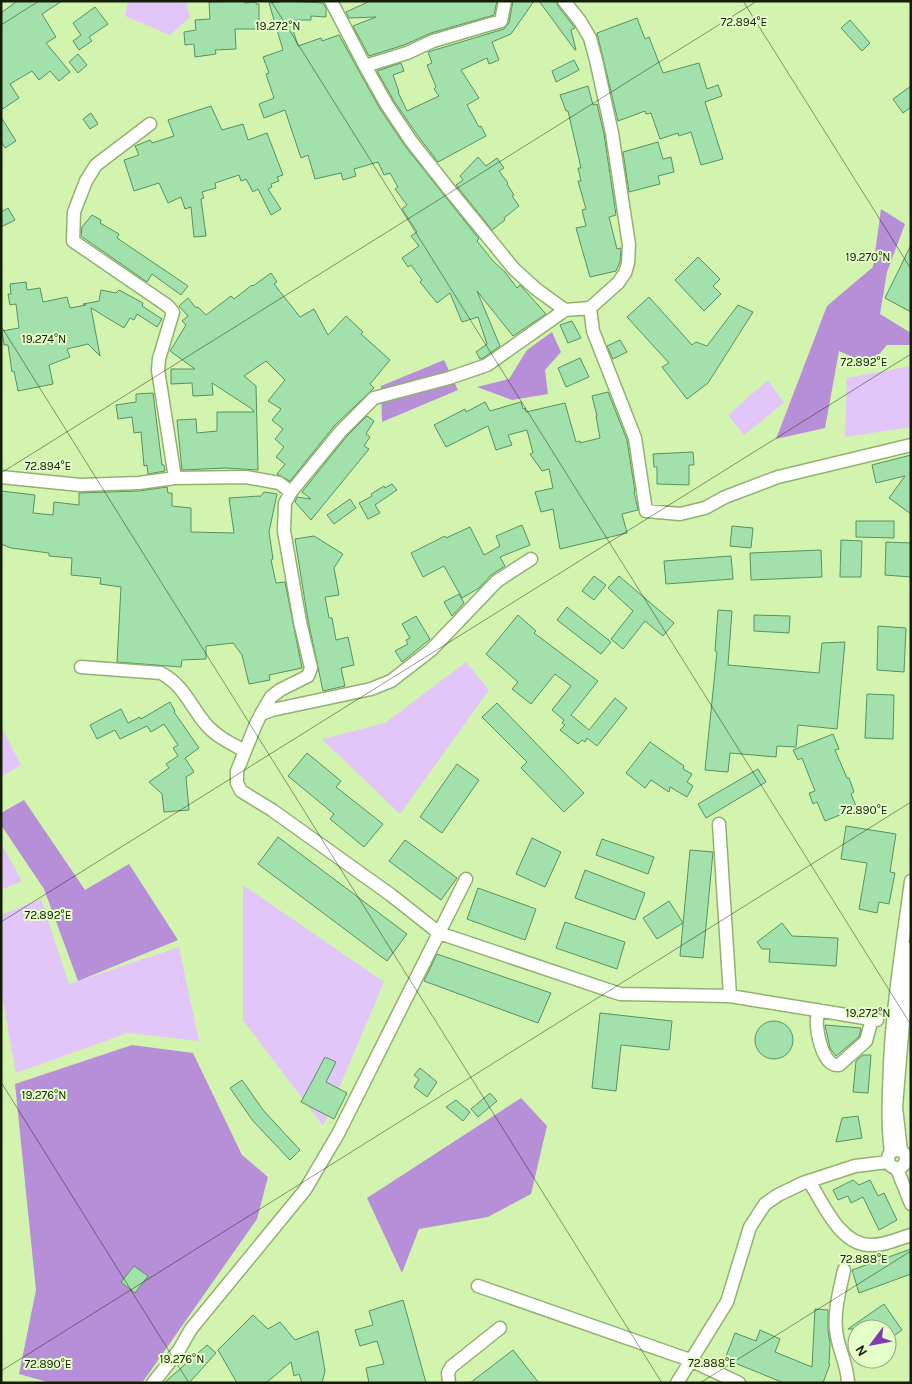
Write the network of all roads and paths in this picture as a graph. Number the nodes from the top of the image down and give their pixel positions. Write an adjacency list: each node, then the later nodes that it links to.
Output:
1 (331, 1): 4 (street)
2 (505, 1): 4 (street)
3 (564, 1): 6 (street)
4 (365, 66): 7 (street)
5 (150, 124): 10 (street)
6 (590, 308): 7 (street); 8 (street)
7 (565, 310): 11 (street)
8 (911, 445)
9 (1, 477): 10 (street)
10 (175, 478): 11 (street)
11 (291, 492): 14 (street)
12 (531, 559): 14 (street)
13 (81, 667): 15 (street)
14 (262, 714): 15 (street)
15 (245, 752): 19 (street)
16 (719, 824): 21 (street)
17 (466, 879): 19 (street)
18 (911, 881): 24 (street)
19 (439, 933): 21 (street); 34 (street)
20 (911, 939): 24 (street)
21 (730, 996): 22 (street)
22 (818, 1010): 23 (street); 23 (street)
23 (875, 1019): 24 (street)
24 (898, 1023): 25 (street)
25 (899, 1154): 26 (street); 27 (street); 28 (street)
26 (809, 1181): 29 (street); 33 (street)
27 (911, 1184)
28 (911, 1204)
29 (911, 1235)
30 (844, 1270): 38 (street)
31 (478, 1286): 33 (street)
32 (500, 1328): 35 (street)
33 (690, 1360): 36 (street); 37 (street)
34 (153, 1383)
35 (449, 1383)
36 (677, 1383)
37 (739, 1383)
38 (848, 1383)

